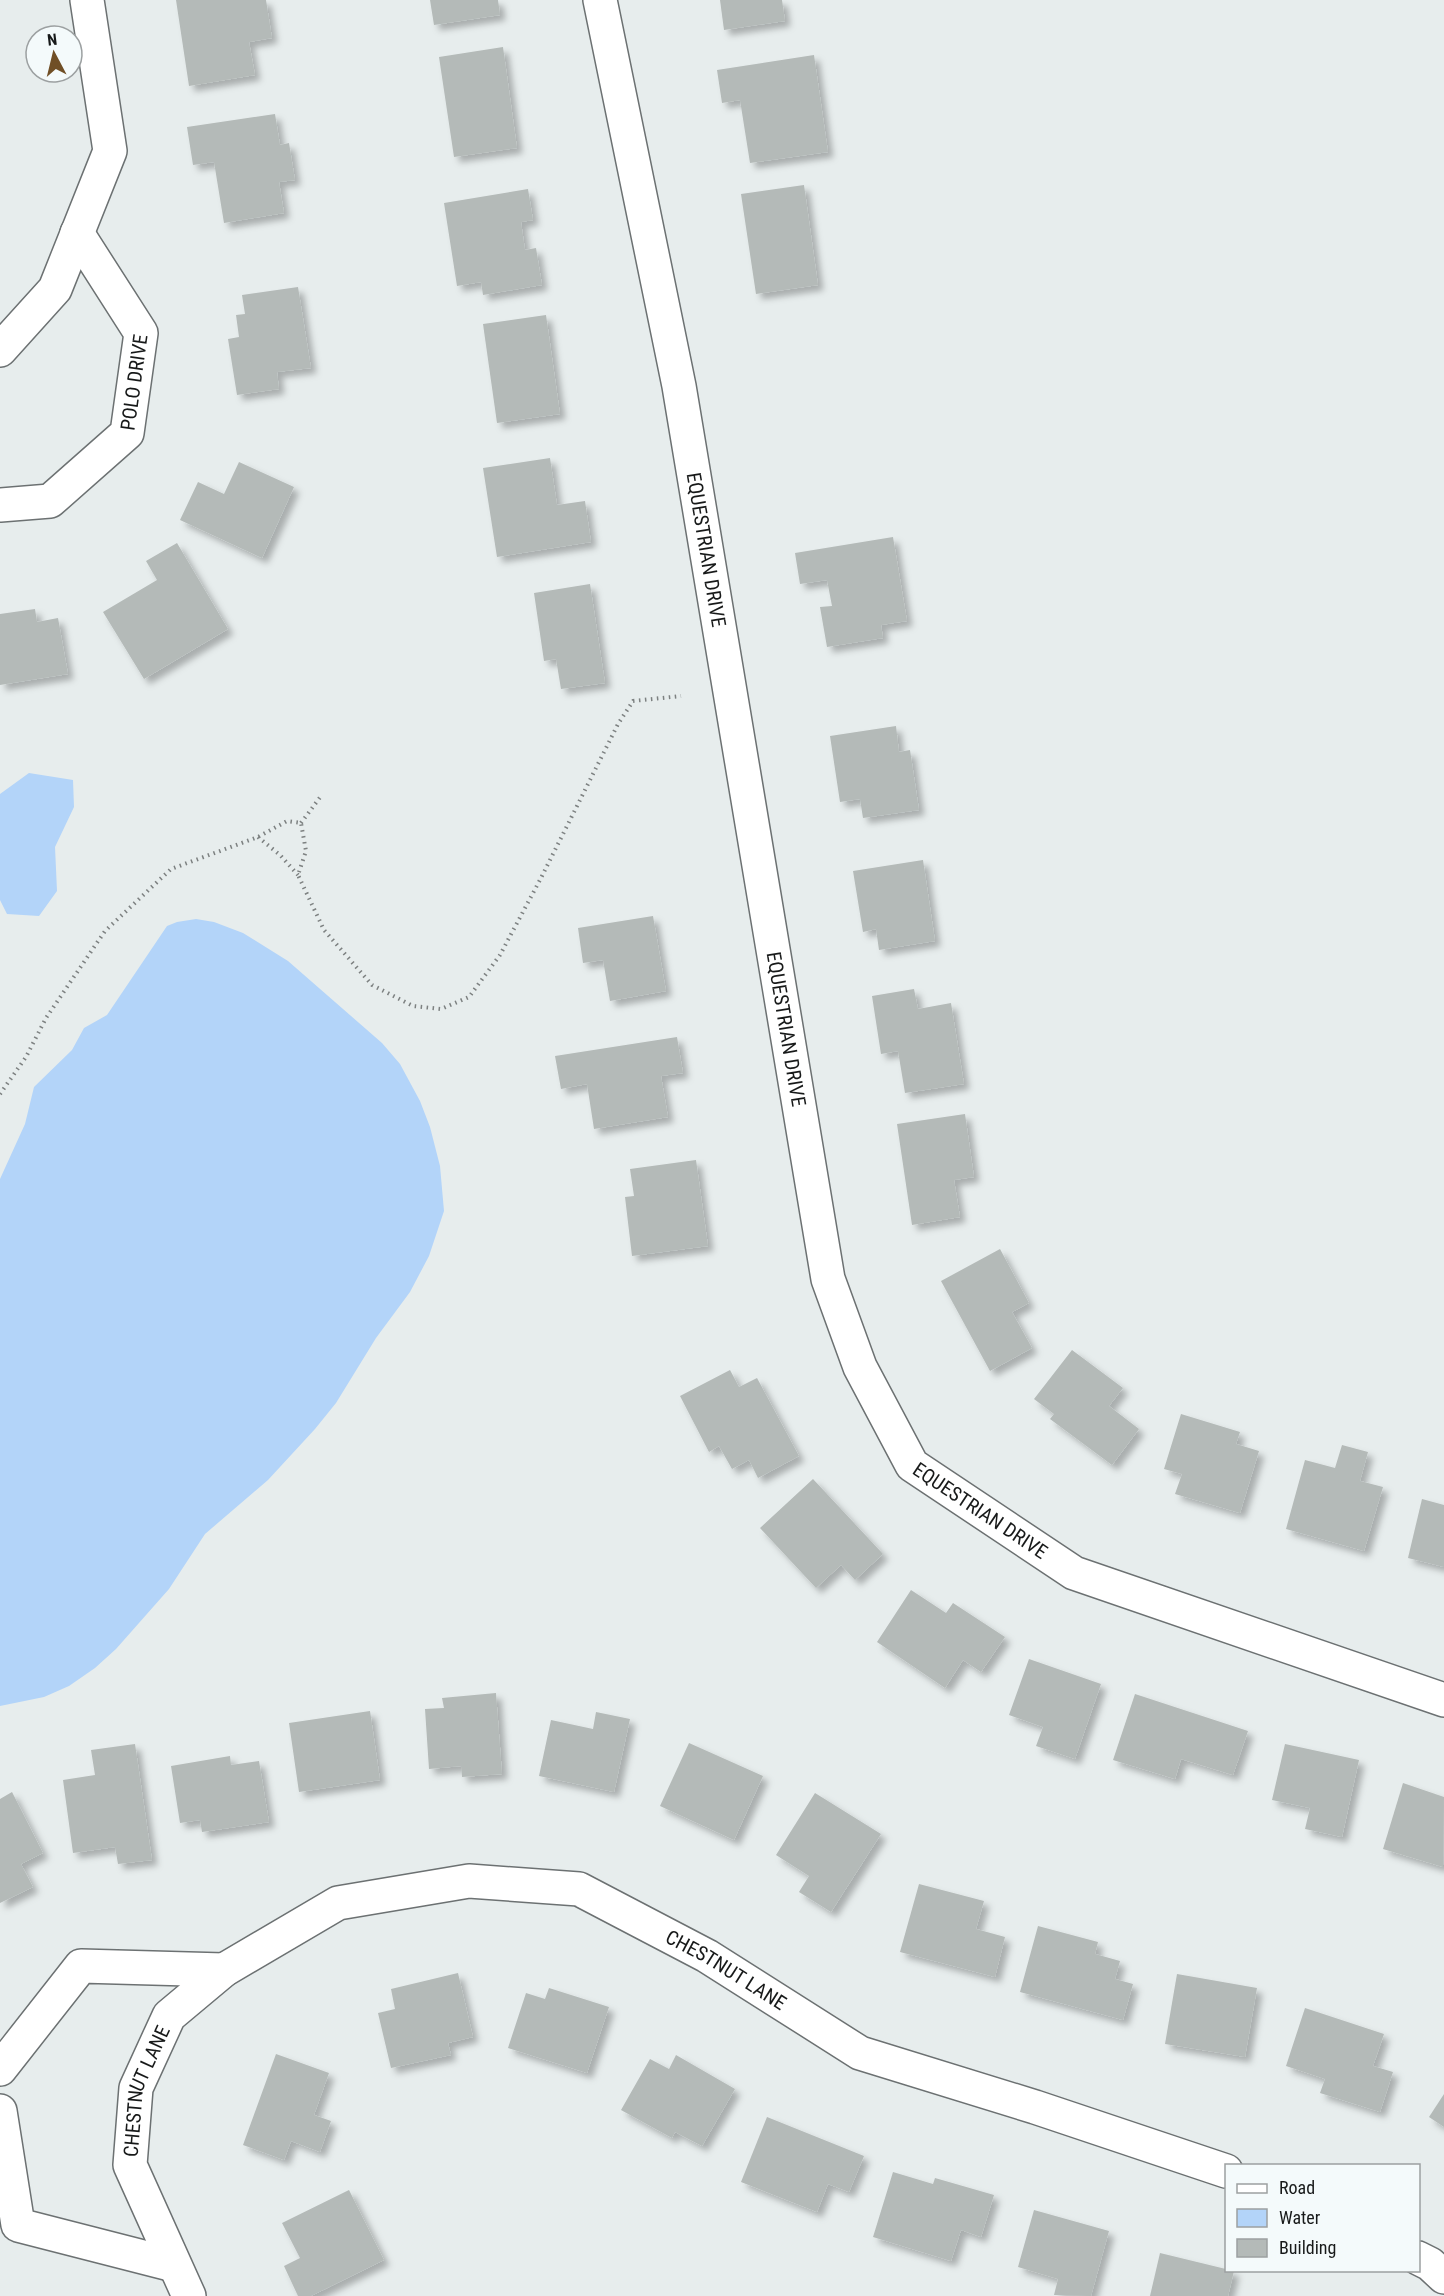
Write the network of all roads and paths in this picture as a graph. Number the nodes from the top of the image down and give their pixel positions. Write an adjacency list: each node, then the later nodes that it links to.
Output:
1 (87, 0): 3 (street)
2 (600, 0): 12 (street, EQUESTRIAN DRIVE)
3 (77, 233): 4 (street); 5 (street, POLO DRIVE)
4 (0, 350)
5 (0, 505)
6 (681, 696): 10 (path)
7 (321, 796): 8 (path)
8 (301, 823): 9 (path); 10 (path)
9 (258, 837): 10 (path); 11 (path)
10 (298, 875)
11 (0, 1094)
12 (1444, 1700)
13 (224, 1970): 14 (street); 16 (street, CHESTNUT LANE); 18 (street, CHESTNUT LANE)
14 (0, 2069)
15 (0, 2111): 18 (street)
16 (1225, 2170)
17 (1420, 2259): 19 (street)
18 (174, 2265): 20 (street, CHESTNUT LANE)
19 (1444, 2277)
20 (189, 2296)

